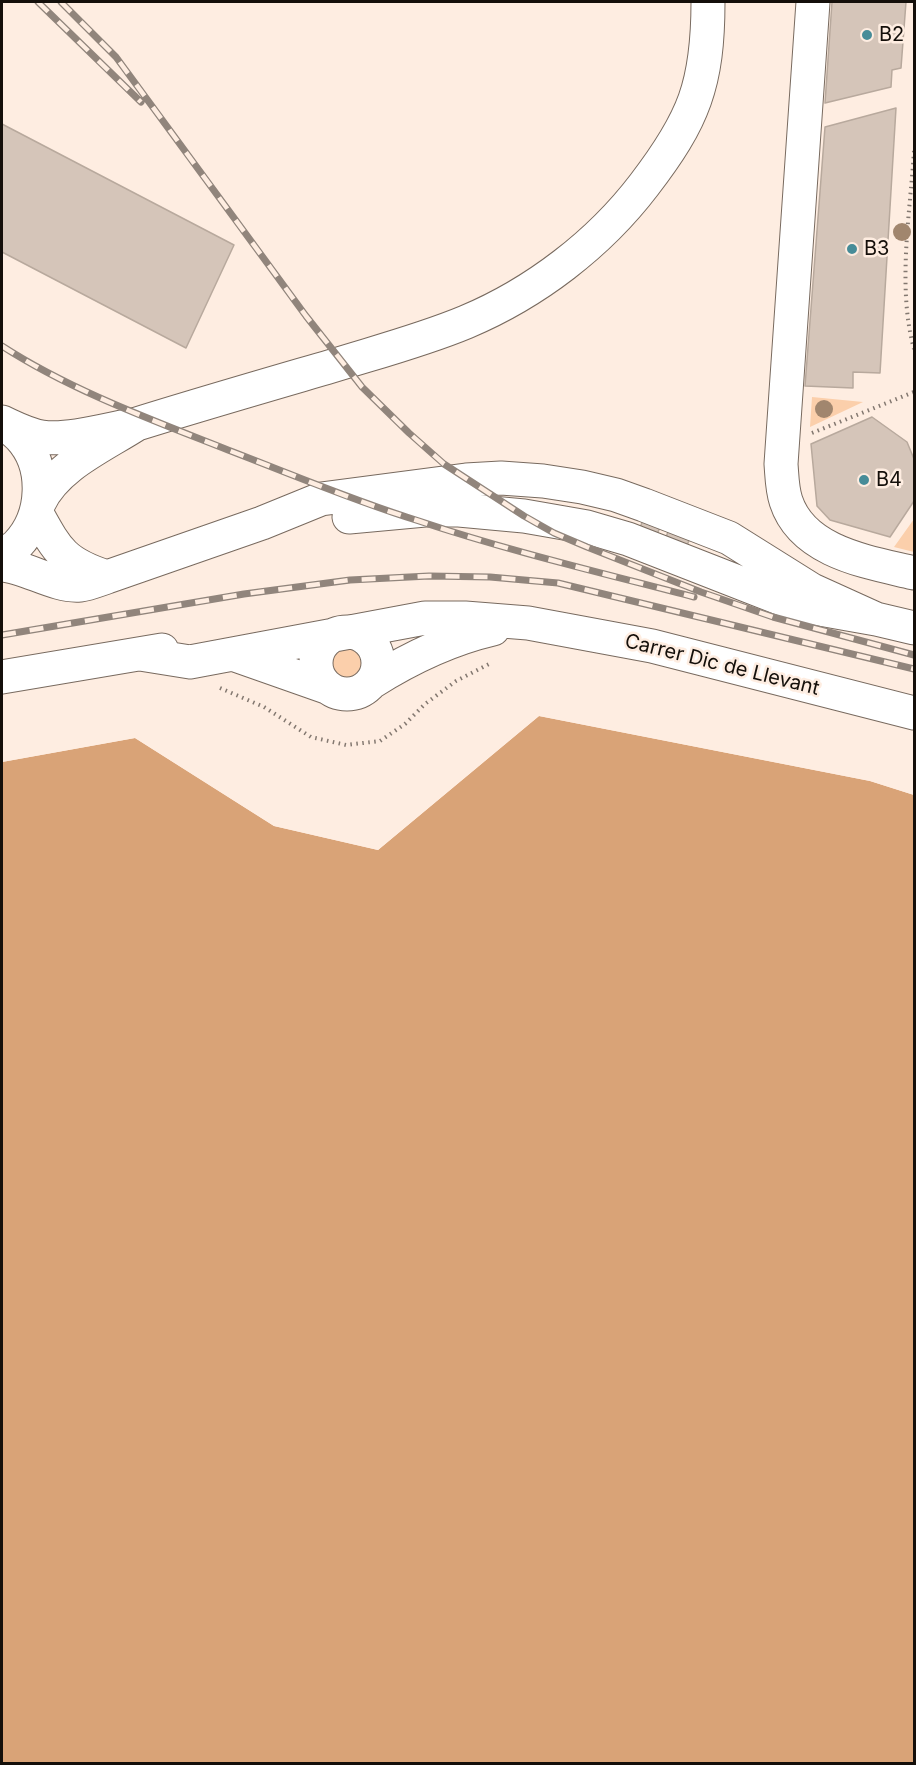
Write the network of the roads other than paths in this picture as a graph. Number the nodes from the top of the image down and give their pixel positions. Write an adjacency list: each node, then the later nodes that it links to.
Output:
1 (813, 2): 8 (street)
2 (708, 11): 4 (street)
3 (2, 422): 4 (street); 5 (street)
4 (136, 424): 5 (street)
5 (37, 507): 6 (street); 9 (street)
6 (2, 556)
7 (2, 565): 9 (street)
8 (915, 573)
9 (107, 577): 12 (street)
10 (425, 618): 11 (street, Carrer Dic de Llevant); 13 (street, Carrer Dic de Llevant); 14 (street, Carrer Dic de Llevant)
11 (528, 623): 17 (street, Carrer Dic de Llevant); 19 (street, Carrer Dic de Llevant)
12 (915, 628)
13 (338, 633): 15 (street, Carrer Dic de Llevant); 17 (street, Carrer Dic de Llevant); 18 (street)
14 (140, 654): 15 (street, Carrer Dic de Llevant); 16 (street, Carrer Dic de Llevant)
15 (233, 655): 18 (street, Carrer Dic de Llevant)
16 (2, 677)
17 (372, 682): 18 (street, Carrer Dic de Llevant)
18 (329, 688)
19 (915, 713)

